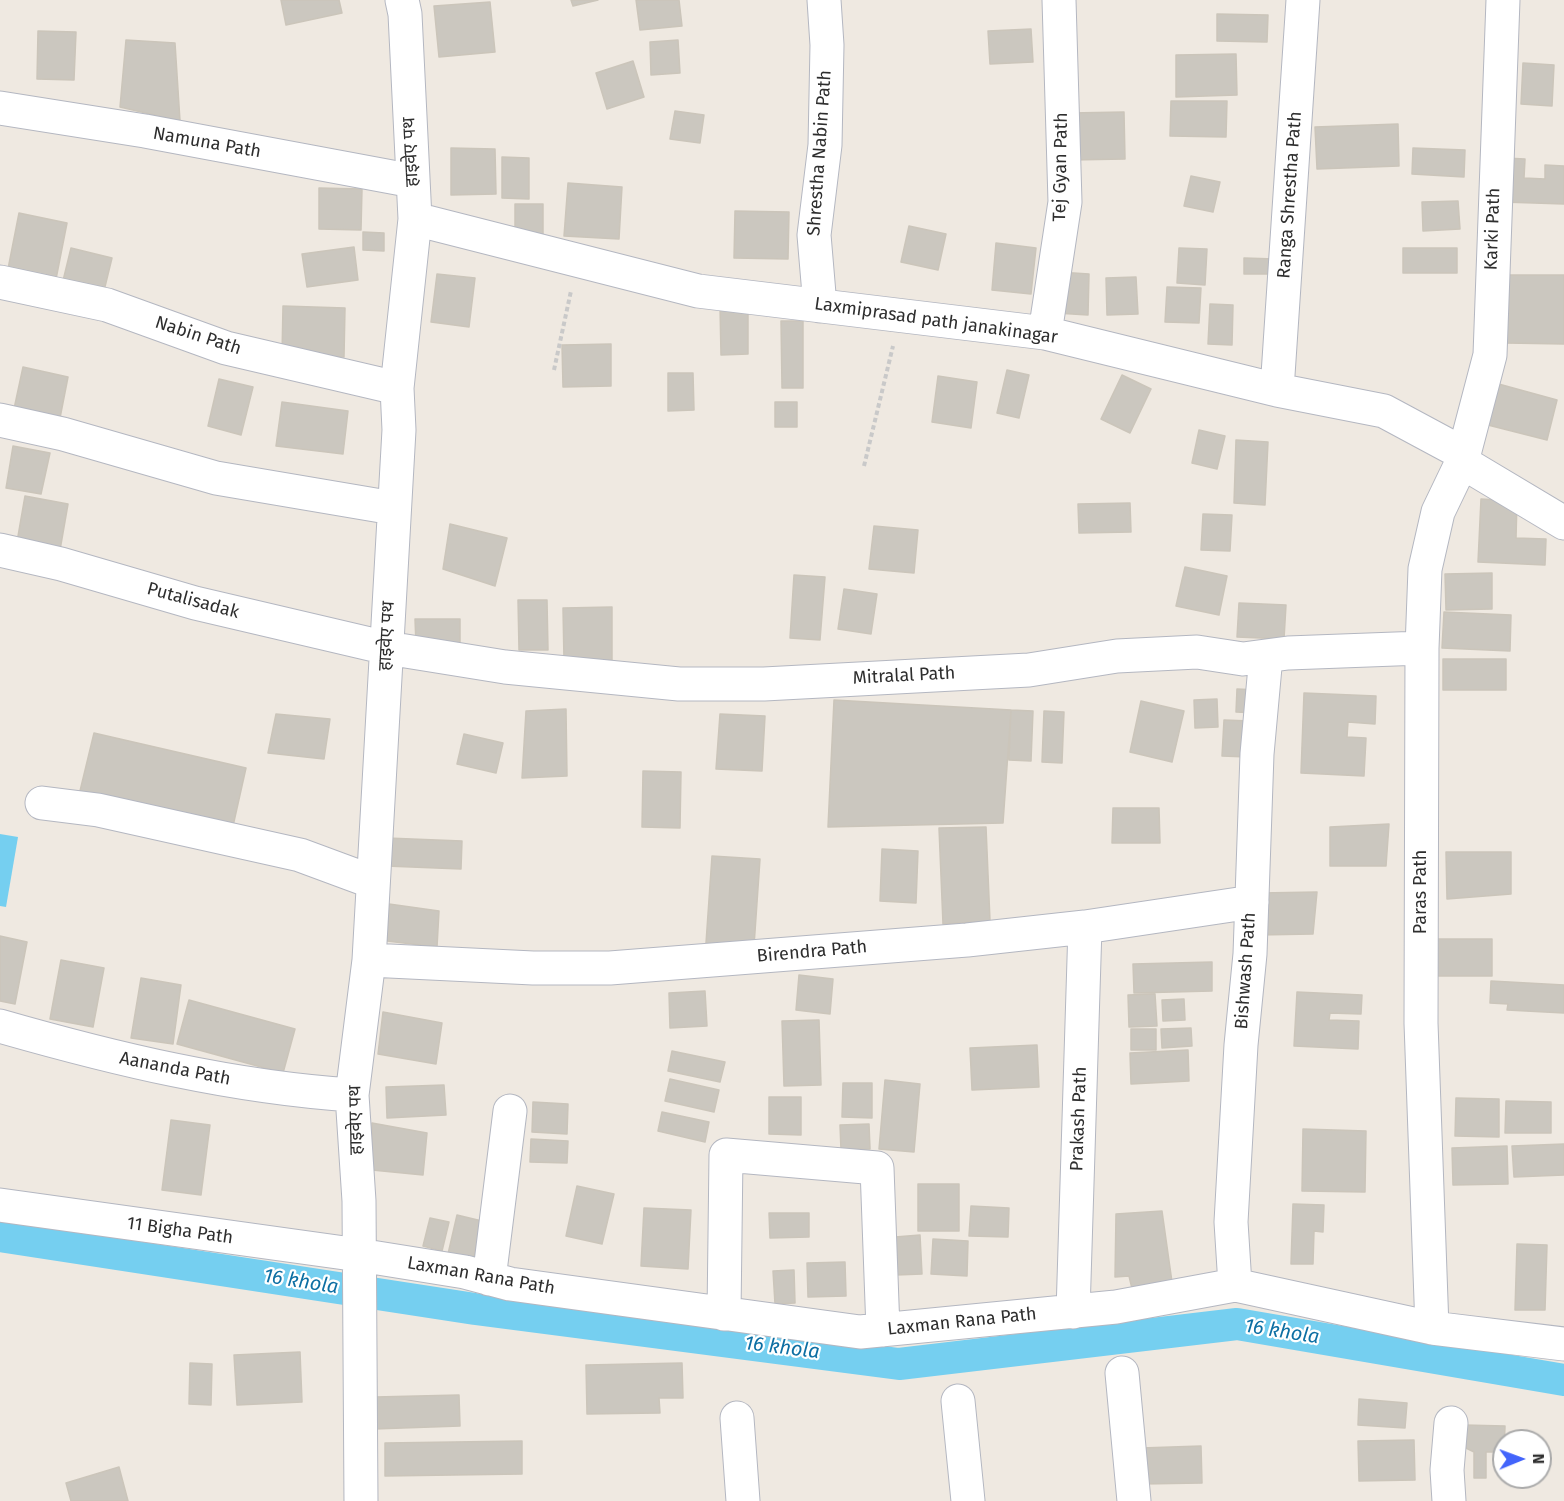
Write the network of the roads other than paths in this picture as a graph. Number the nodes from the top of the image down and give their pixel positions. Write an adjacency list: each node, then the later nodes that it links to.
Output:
1 (402, 0): 7 (street, हाइवेए पथ)
2 (824, 0): 10 (street, Shrestha Nabin Path)
3 (1059, 0): 11 (street, Tej Gyan Path)
4 (1304, 0): 13 (street, Ranga Shrestha Path)
5 (1503, 0): 15 (street, Karki Path)
6 (0, 108): 7 (street, Namuna Path)
7 (412, 181): 8 (street, हाइवेए पथ)
8 (415, 219): 10 (street, Laxmiprasad path janakinagar); 12 (street, हाइवेए पथ)
9 (0, 282): 12 (street, Nabin Path)
10 (820, 306): 11 (street, Laxmiprasad path janakinagar)
11 (1045, 333): 13 (street, Laxmiprasad path janakinagar)
12 (396, 388): 16 (street, हाइवेए पथ)
13 (1277, 390): 15 (street, Laxmiprasad path janakinagar)
14 (0, 420): 16 (street)
15 (1463, 458): 17 (street, Laxmiprasad path janakinagar); 20 (street, Paras Path)
16 (393, 508): 19 (street, हाइवेए पथ)
17 (1564, 523)
18 (0, 550): 19 (street, Putalisadak)
19 (387, 648): 21 (street, Mitralal Path); 23 (street, हाइवेए पथ)
20 (1422, 648): 21 (street, Mitralal Path); 36 (street, Paras Path)
21 (1266, 656): 24 (street, Bishwash Path)
22 (42, 803): 23 (street)
23 (373, 882): 26 (street, हाइवेए पथ)
24 (1252, 902): 25 (street, Birendra Path); 33 (street, Bishwash Path)
25 (1086, 927): 26 (street, Birendra Path); 34 (street, Prakash Path)
26 (369, 960): 28 (street, हाइवेए पथ)
27 (0, 1026): 28 (street, Aananda Path)
28 (352, 1095): 31 (street, हाइवेए पथ)
29 (510, 1111): 32 (street)
30 (0, 1205): 31 (street, 11 Bigha Path)
31 (359, 1264): 32 (street, Laxman Rana Path); 43 (street, हाइवेए पथ)
32 (489, 1279): 35 (street, Laxman Rana Path)
33 (1235, 1285): 34 (street, Laxman Rana Path); 36 (street, Laxman Rana Path)
34 (1073, 1312): 37 (street, Laxman Rana Path)
35 (724, 1314): 37 (street, Laxman Rana Path); 37 (street)
36 (1432, 1329): 38 (street, Laxman Rana Path)
37 (883, 1330)
38 (1564, 1344)
39 (1122, 1373): 46 (street)
40 (958, 1401): 45 (street)
41 (737, 1418): 44 (street)
42 (1451, 1423): 47 (street)
43 (354, 1498)
44 (743, 1501)
45 (968, 1501)
46 (1134, 1501)
47 (1449, 1501)

